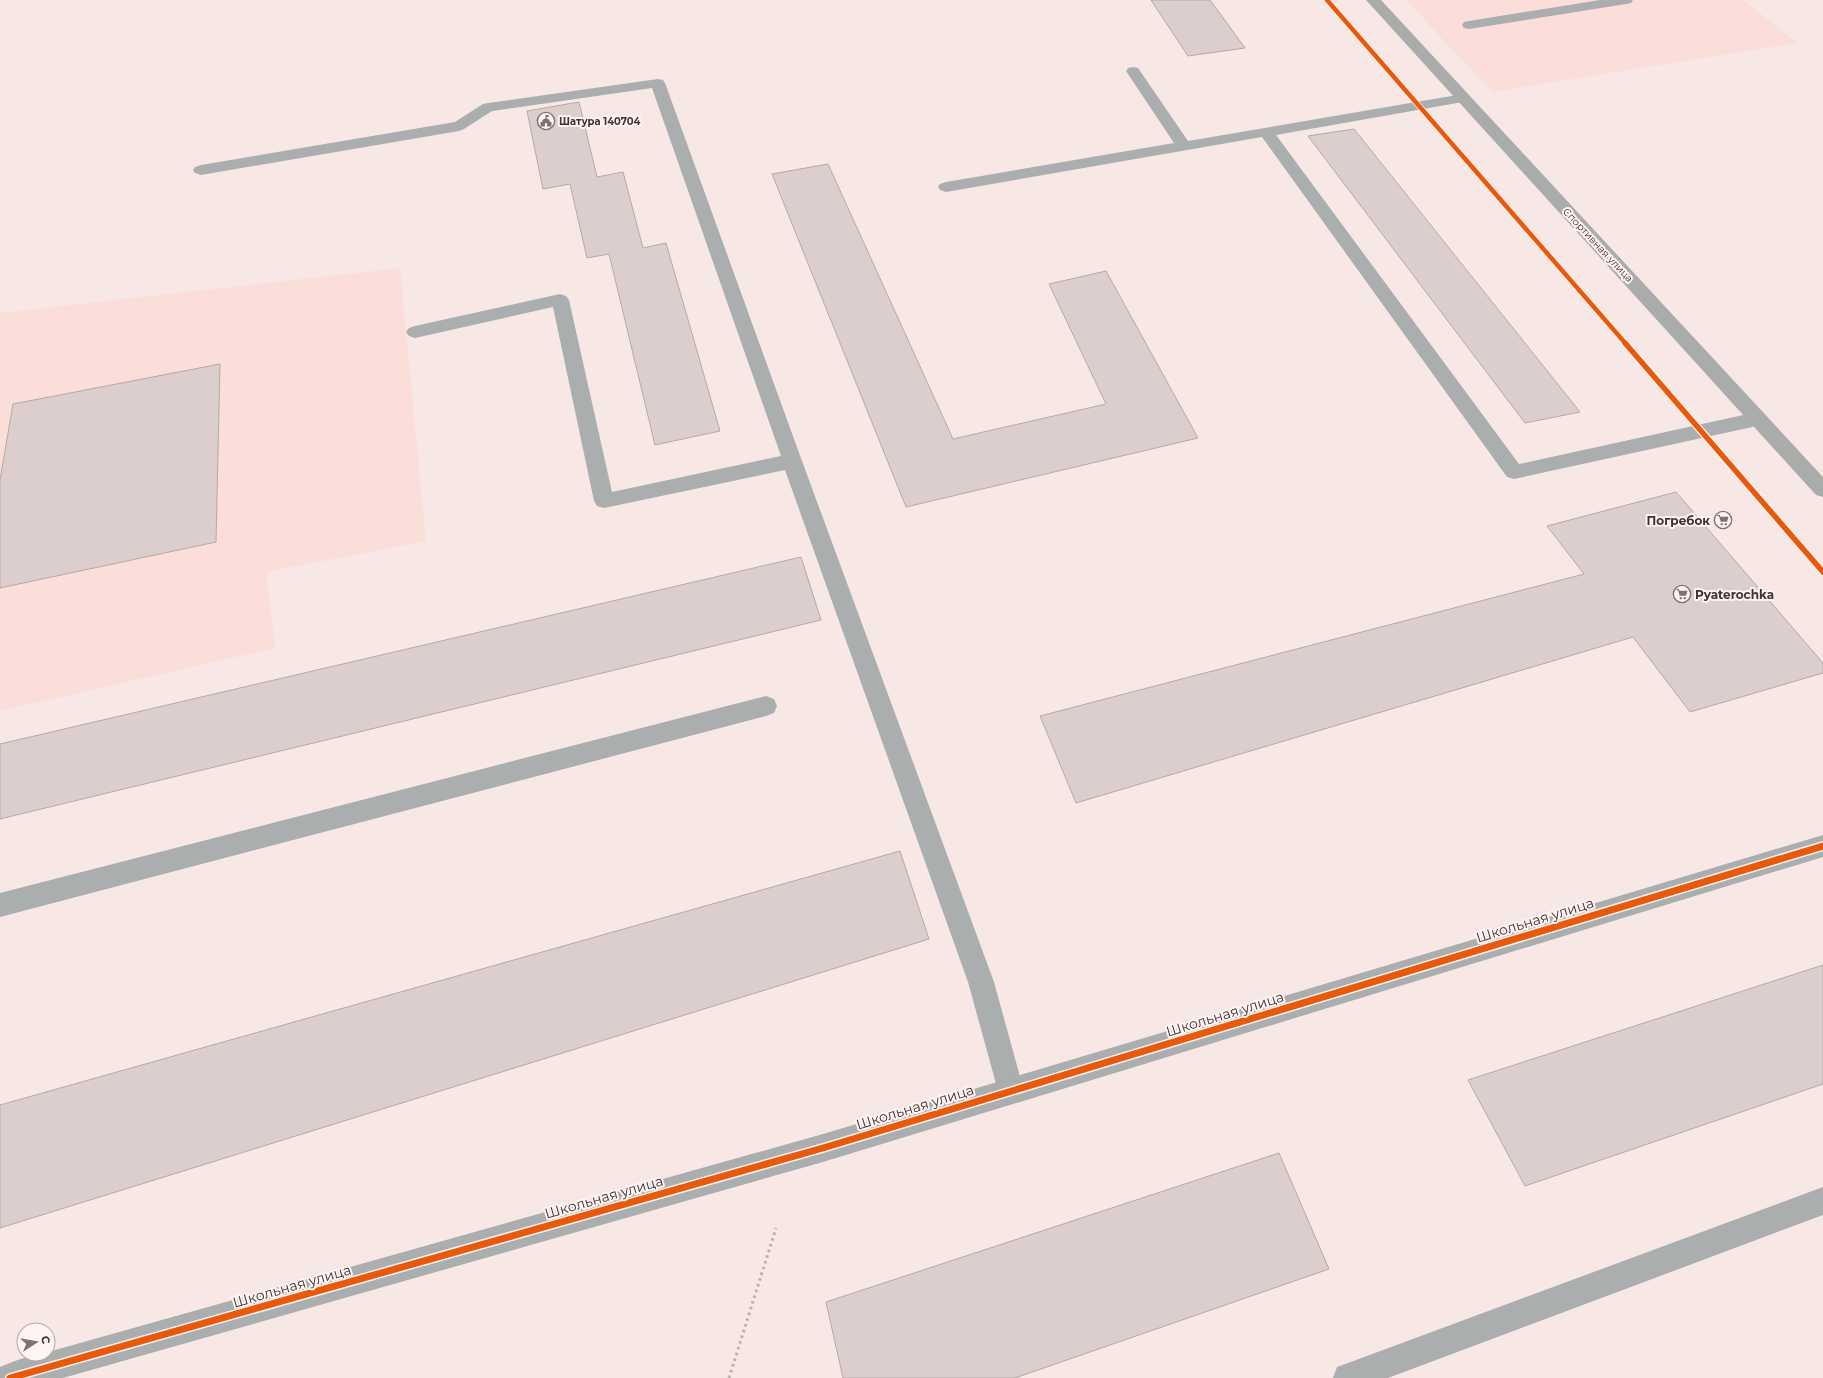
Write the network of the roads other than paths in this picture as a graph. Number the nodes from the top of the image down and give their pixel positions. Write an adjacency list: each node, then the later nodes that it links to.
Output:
1 (1373, 0): 5 (street, Спортивная улица)
2 (1626, 0): 3 (street)
3 (1469, 25)
4 (1133, 71): 7 (street)
5 (1463, 98): 6 (street); 11 (street, Спортивная улица)
6 (1266, 132): 7 (street); 11 (street)
7 (1184, 146): 9 (street)
8 (201, 170): 12 (street)
9 (946, 187)
10 (415, 332): 12 (street)
11 (1757, 419): 13 (street, Спортивная улица)
12 (792, 461): 17 (street)
13 (1823, 490)
14 (766, 706): 16 (street)
15 (1823, 846): 17 (street, Школьная улица)
16 (0, 905)
17 (1011, 1091): 19 (street, Школьная улица)
18 (1823, 1200): 20 (street)
19 (10, 1378)
20 (1348, 1378)

